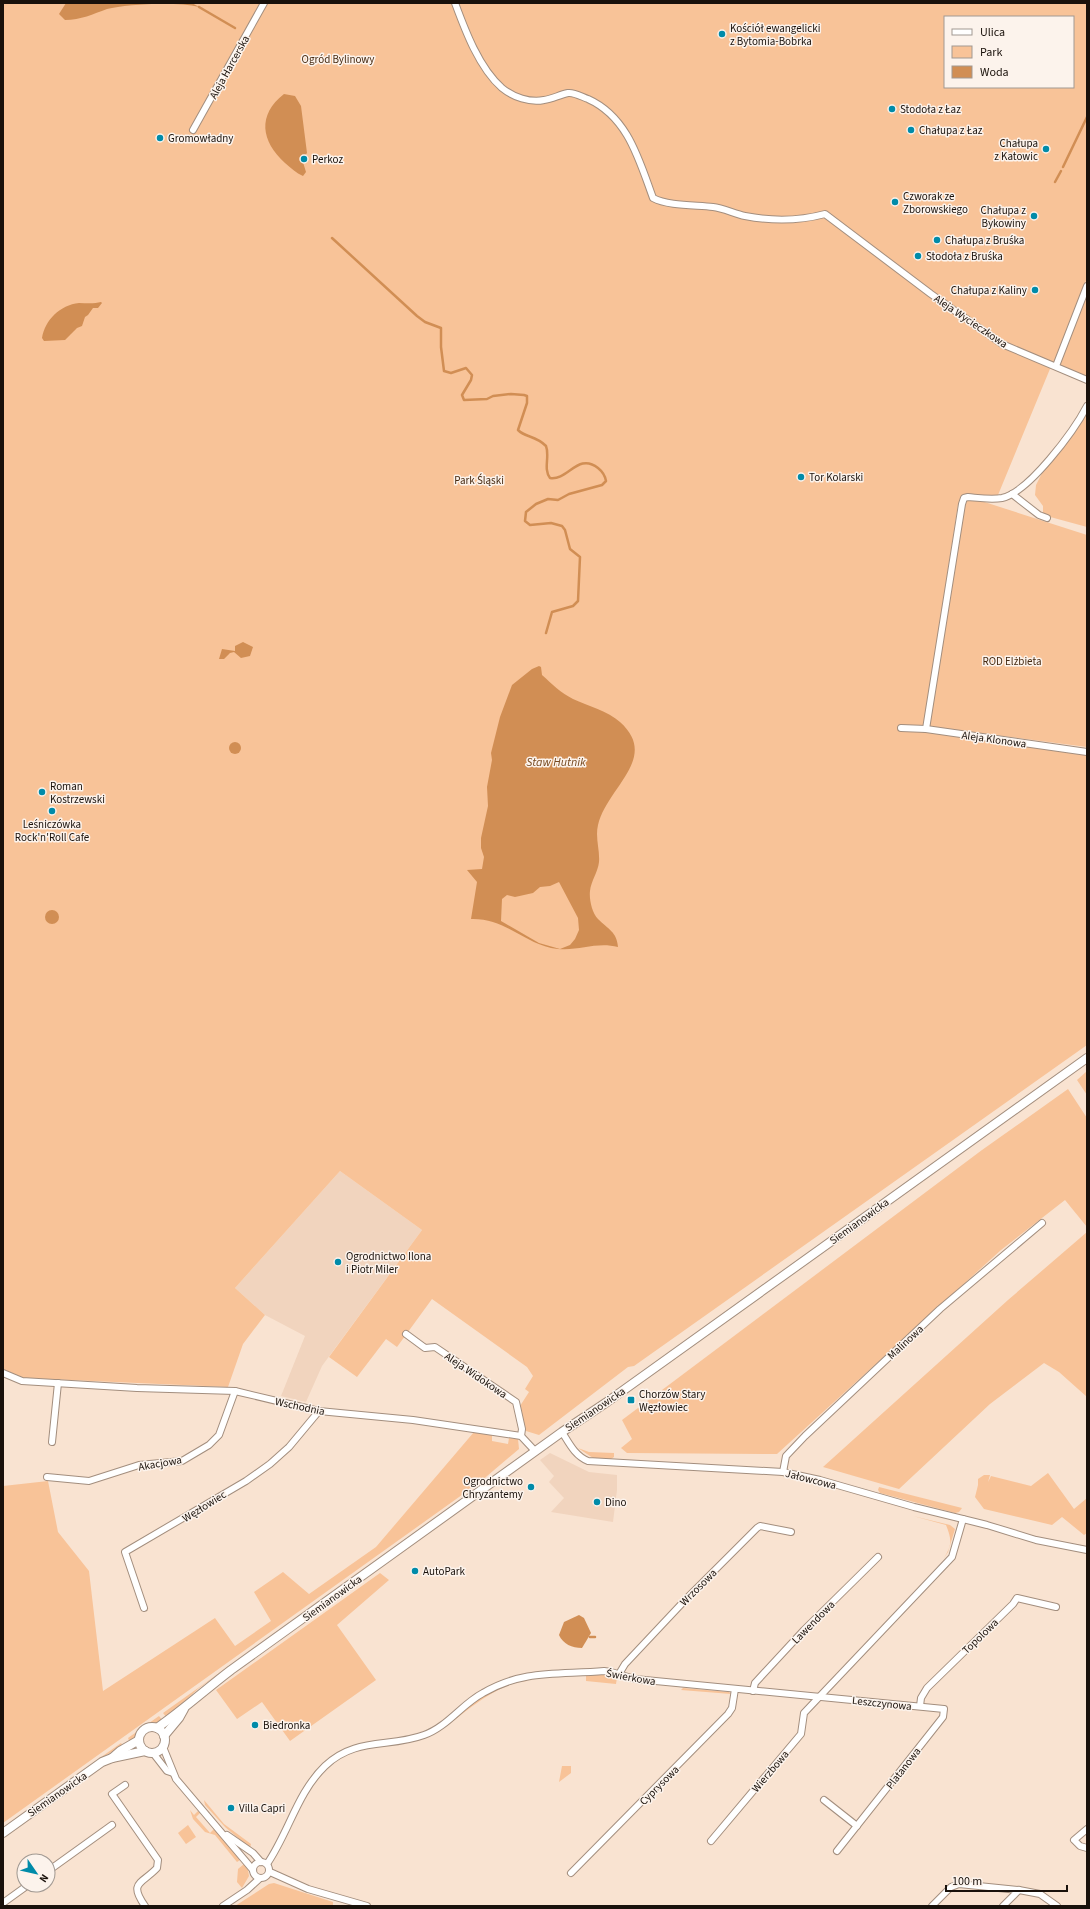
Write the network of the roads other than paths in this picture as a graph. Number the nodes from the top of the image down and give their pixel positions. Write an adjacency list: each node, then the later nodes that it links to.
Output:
1 (264, 3): 3 (street, Aleja Harcerska)
2 (454, 3): 5 (street, Aleja Wycieczkowa)
3 (193, 130)
4 (1087, 286): 5 (street)
5 (1056, 366): 6 (street, Aleja Wycieczkowa)
6 (1087, 380)
7 (1087, 406): 8 (street)
8 (1012, 494): 9 (street); 11 (street)
9 (1047, 518)
10 (901, 728): 11 (street, Aleja Klonowa)
11 (926, 729): 12 (street, Aleja Klonowa)
12 (1087, 752)
13 (1087, 1058): 20 (street, Siemianowicka)
14 (1042, 1223): 24 (street, Malinowa)
15 (406, 1334): 21 (street, Aleja Widokowa)
16 (3, 1373): 17 (street, Wschodnia)
17 (58, 1383): 18 (street, Wschodnia); 22 (street)
18 (235, 1391): 19 (street, Wschodnia); 25 (street, Akacjowa)
19 (318, 1411): 21 (street, Wschodnia); 31 (street, Węzłowiec)
20 (562, 1432): 23 (street, Siemianowicka); 24 (street, Jałowcowa)
21 (521, 1436): 23 (street)
22 (52, 1442)
23 (535, 1451): 37 (street, Siemianowicka)
24 (783, 1472): 26 (street, Jałowcowa)
25 (47, 1478)
26 (963, 1519): 28 (street, Jałowcowa); 35 (street)
27 (790, 1532): 32 (street, Wrzosowa)
28 (1087, 1550)
29 (878, 1557): 34 (street, Lawendowa)
30 (1056, 1607): 36 (street, Topolowa)
31 (144, 1608)
32 (619, 1674): 33 (street, Świerkowa); 57 (street, Świerkowa)
33 (735, 1689): 34 (street, Świerkowa); 61 (street, Cyprysowa)
34 (753, 1691): 35 (street, Świerkowa)
35 (820, 1697): 36 (street, Leszczynowa); 54 (street, Wierzbowa)
36 (920, 1706): 38 (street, Leszczynowa)
37 (184, 1709): 39 (street, Siemianowicka); 40 (street, Siemianowicka)
38 (944, 1709): 50 (street, Platanowa)
39 (157, 1728): 40 (street); 41 (street)
40 (164, 1736): 42 (street)
41 (139, 1740): 43 (street); 45 (street, Siemianowicka)
42 (163, 1747): 44 (street); 46 (street)
43 (145, 1751): 44 (street); 45 (street, Siemianowicka)
44 (153, 1753): 46 (street)
45 (112, 1758): 53 (street, Siemianowicka)
46 (173, 1773): 52 (street)
47 (124, 1785): 67 (street)
48 (824, 1800): 50 (street)
49 (112, 1825): 58 (street)
50 (857, 1826): 56 (street, Platanowa)
51 (1087, 1829): 55 (street)
52 (221, 1830): 57 (street); 59 (street)
53 (3, 1833)
54 (711, 1841)
55 (1087, 1848)
56 (837, 1851)
57 (264, 1863): 59 (street); 60 (street)
58 (56, 1865)
59 (253, 1870): 62 (street)
60 (270, 1872): 62 (street); 65 (street)
61 (571, 1873)
62 (259, 1879): 68 (street)
63 (1019, 1890): 71 (street); 72 (street); 73 (street)
64 (17, 1893): 66 (street)
65 (341, 1898): 69 (street); 70 (street)
66 (3, 1903)
67 (145, 1906)
68 (223, 1906)
69 (342, 1906)
70 (367, 1906)
71 (932, 1906)
72 (1003, 1906)
73 (1057, 1906)

